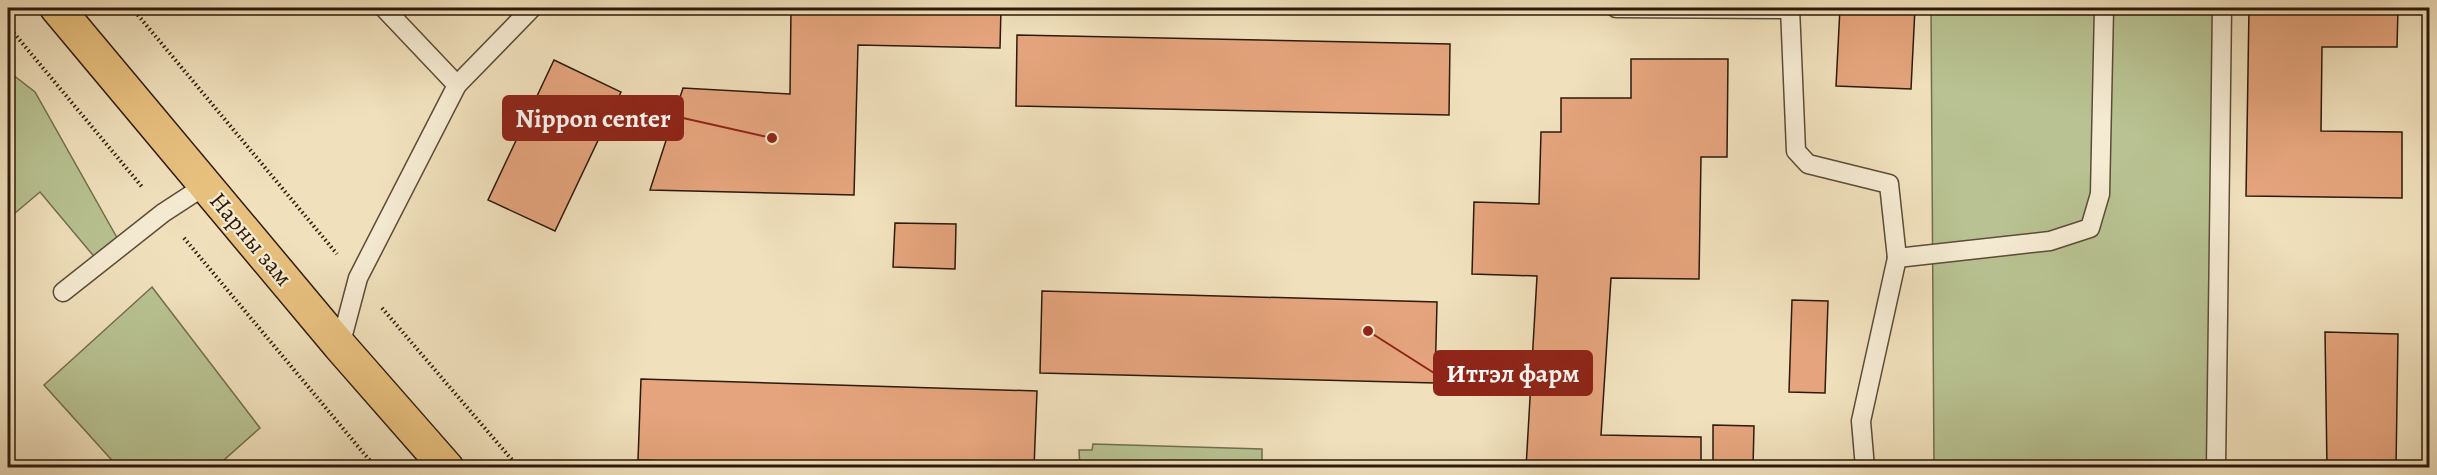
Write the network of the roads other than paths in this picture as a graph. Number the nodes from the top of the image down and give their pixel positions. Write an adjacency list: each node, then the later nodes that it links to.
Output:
1 (57, 8): 9 (main road, Нарны зам)
2 (384, 8): 8 (lane)
3 (532, 8): 8 (lane)
4 (1616, 8): 5 (lane)
5 (1790, 8): 10 (lane)
6 (2104, 8): 10 (lane)
7 (2222, 8): 15 (lane)
8 (457, 86): 12 (lane)
9 (206, 185): 11 (lane); 12 (main road, Нарны зам)
10 (1896, 258): 14 (lane)
11 (63, 292)
12 (340, 346): 13 (main road, Нарны зам)
13 (447, 468)
14 (1864, 468)
15 (2216, 468)

